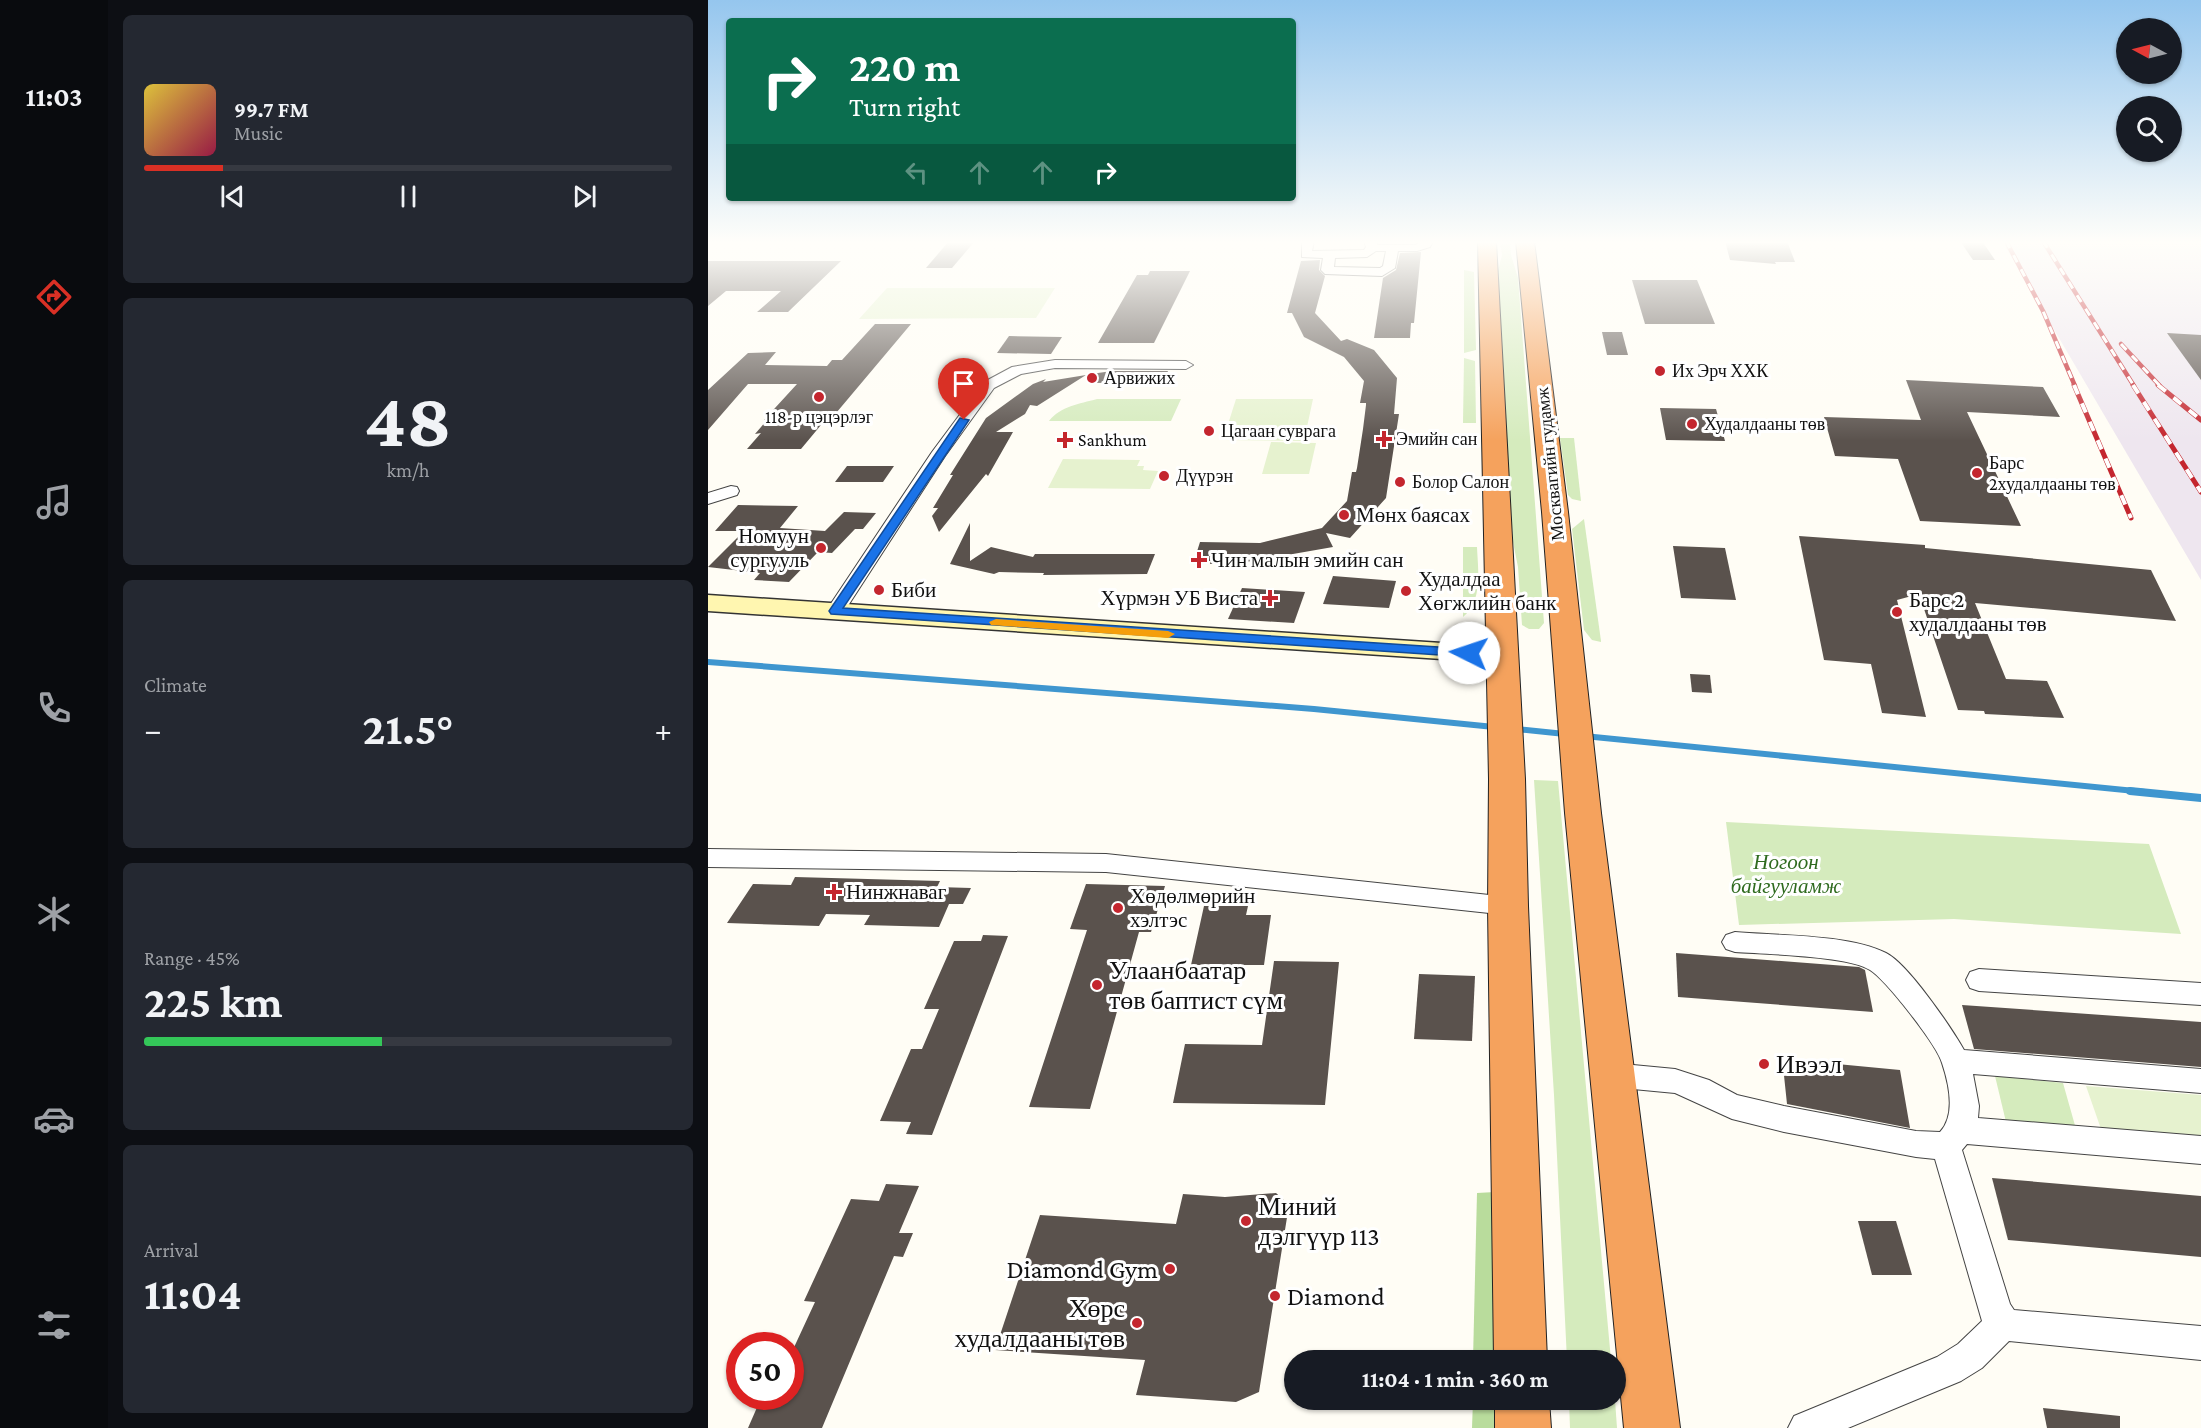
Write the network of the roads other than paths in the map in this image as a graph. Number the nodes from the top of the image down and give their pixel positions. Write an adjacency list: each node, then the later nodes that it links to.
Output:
1 (1490, 308): 8 (highway)
2 (1532, 308): 15 (highway, Москвагийн гудамж)
3 (1186, 364): 7 (street)
4 (731, 491): 5 (street)
5 (708, 499)
6 (708, 603): 7 (main road)
7 (835, 611): 8 (main road)
8 (1504, 667): 10 (highway)
9 (708, 858): 10 (street)
10 (1508, 906): 21 (highway)
11 (1735, 942): 14 (street)
12 (1979, 980): 13 (street)
13 (2201, 994)
14 (1956, 1061): 16 (street); 17 (street)
15 (1612, 1075): 17 (street); 24 (highway, Москвагийн гудамж)
16 (2201, 1081)
17 (1953, 1138): 18 (street); 19 (street)
18 (2201, 1150)
19 (2004, 1323): 20 (street); 25 (street)
20 (2201, 1343)
21 (1521, 1350)
22 (1522, 1410): 23 (highway)
23 (1523, 1428)
24 (1652, 1428)
25 (1806, 1428)

